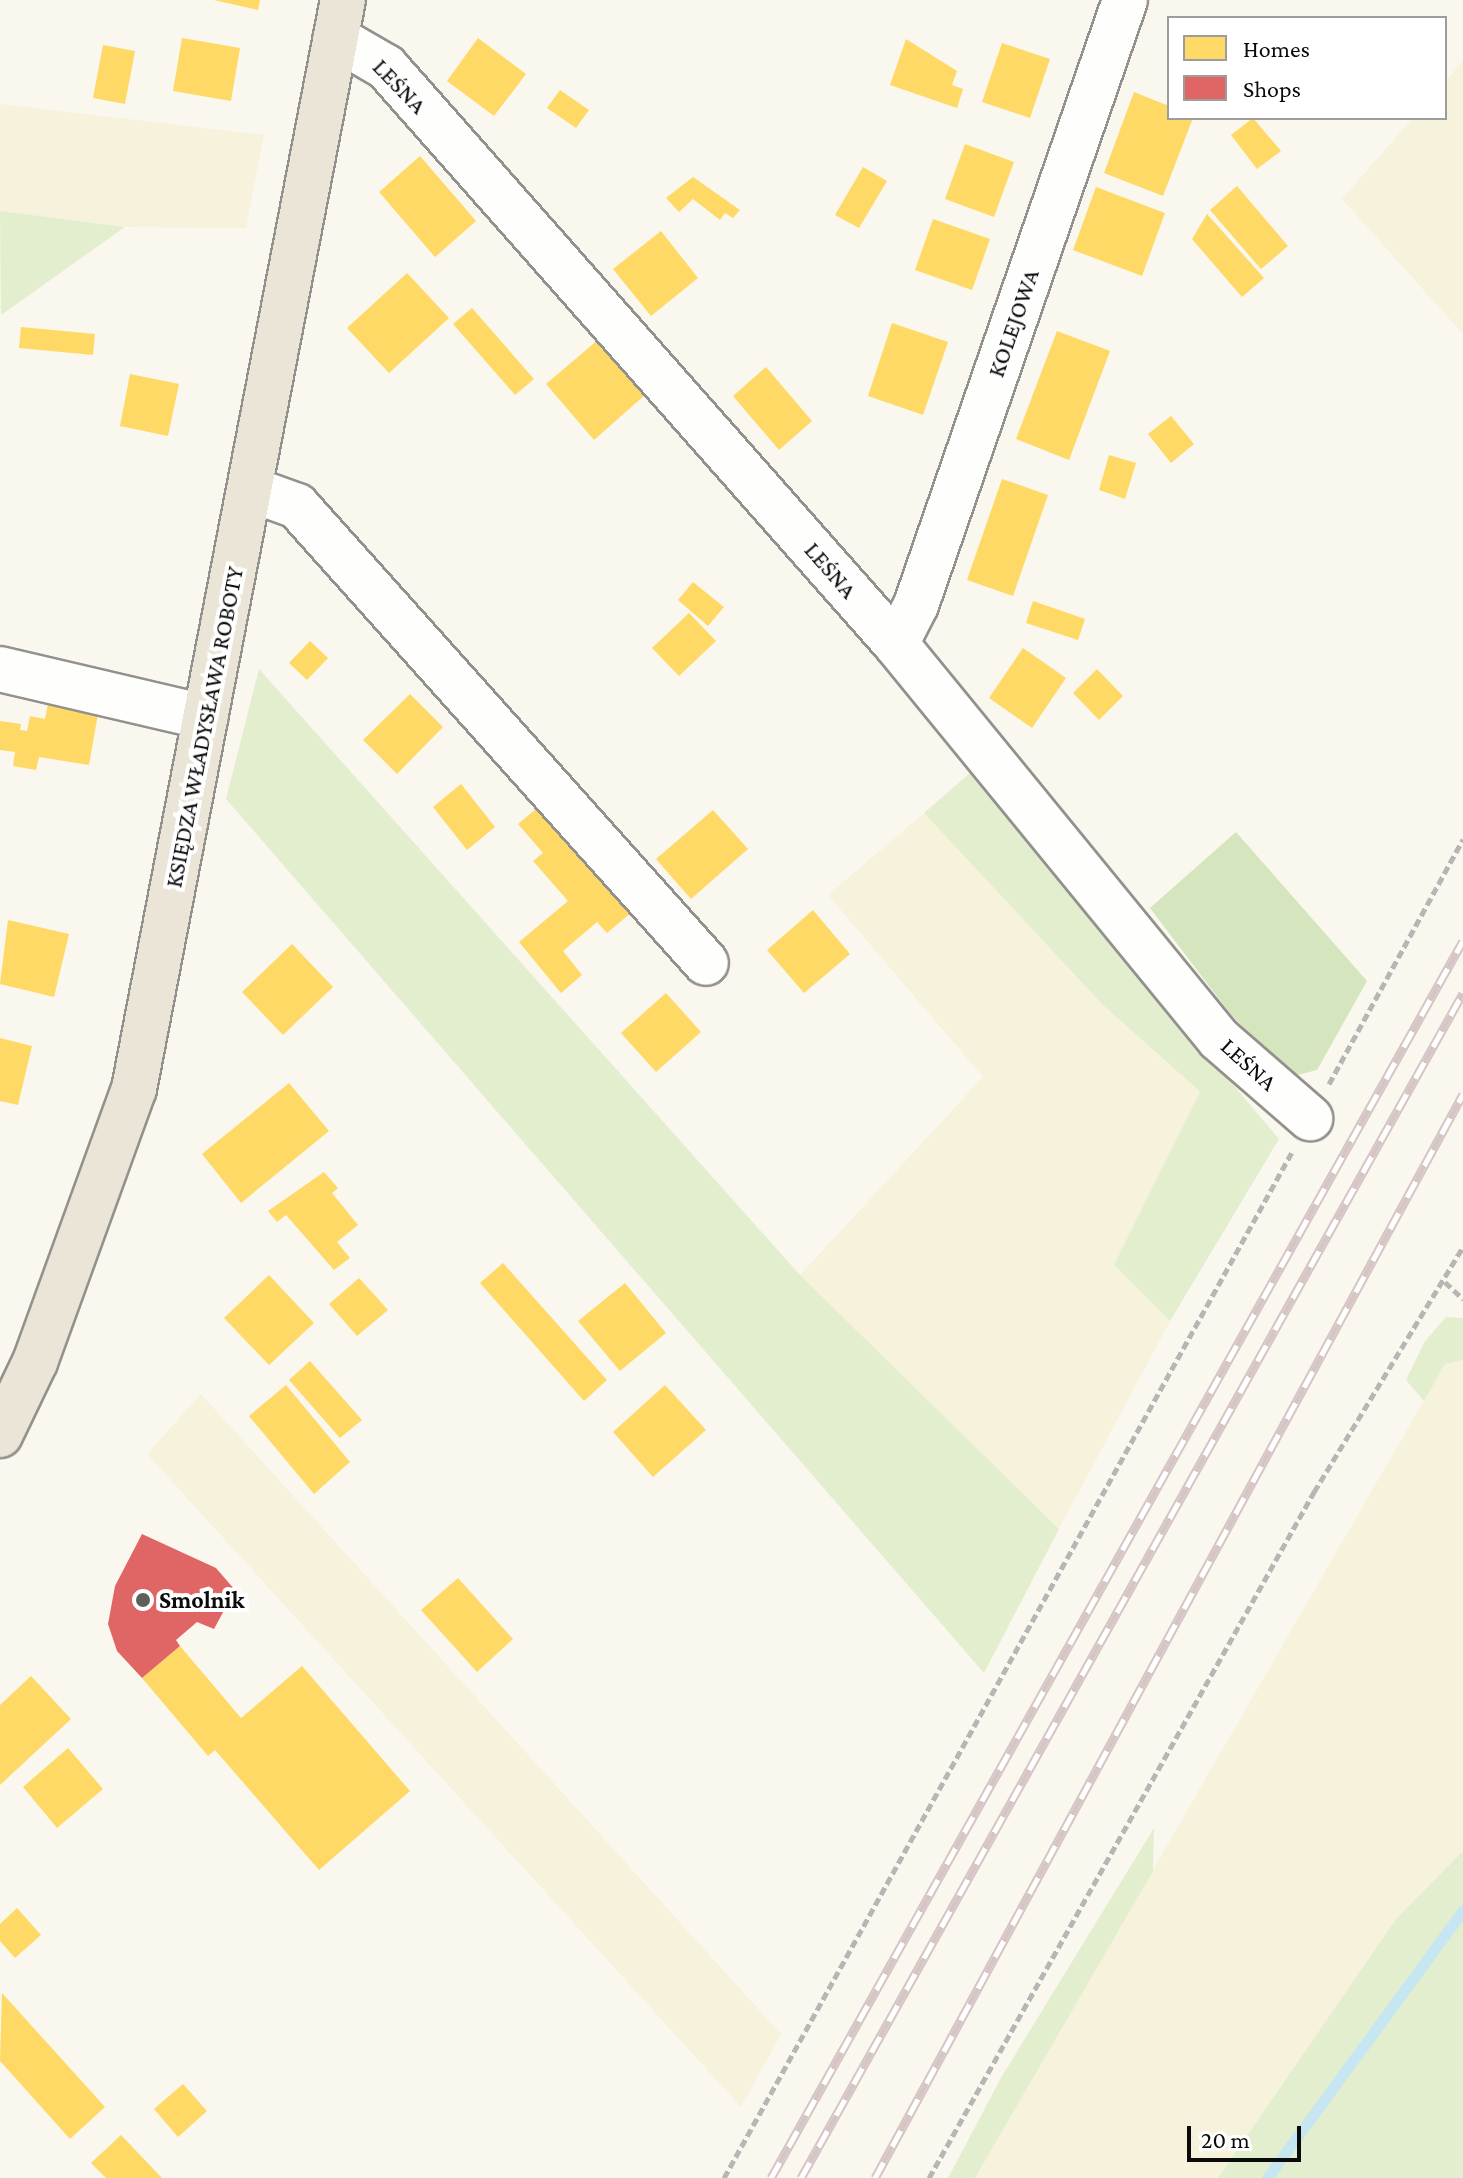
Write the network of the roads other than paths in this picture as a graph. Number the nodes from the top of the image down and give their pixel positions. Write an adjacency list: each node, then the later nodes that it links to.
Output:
1 (1125, 0): 4 (street, KOLEJOWA)
2 (339, 19): 3 (main road, KSIĘDZA WŁADYSŁAWA ROBOTY); 4 (street, LEŚNA)
3 (250, 489): 6 (main road, KSIĘDZA WŁADYSŁAWA ROBOTY); 7 (street)
4 (896, 644): 8 (street, LEŚNA)
5 (0, 669): 6 (street)
6 (205, 717): 9 (main road, KSIĘDZA WŁADYSŁAWA ROBOTY)
7 (706, 963)
8 (1310, 1118)
9 (0, 1435)

